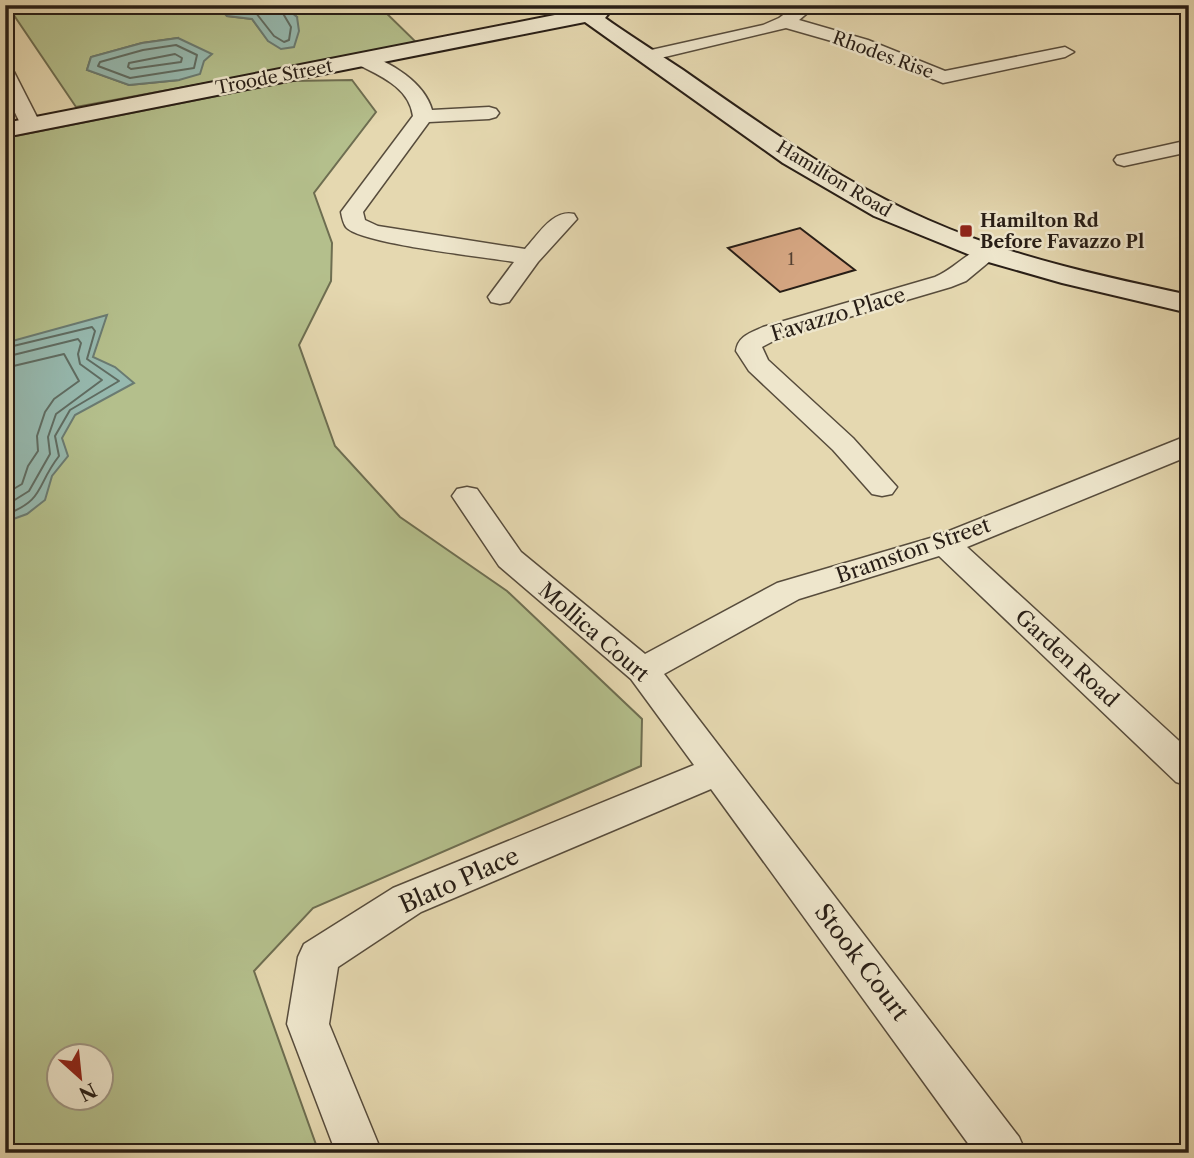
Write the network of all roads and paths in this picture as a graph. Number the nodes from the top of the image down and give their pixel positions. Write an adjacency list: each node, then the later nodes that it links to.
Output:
1 (809, 5): 3 (street)
2 (592, 12): 5 (main road, Hamilton Road); 6 (main road, Troode Street)
3 (785, 22): 4 (street, Rhodes Rise); 5 (street)
4 (1065, 52)
5 (648, 56): 15 (main road, Hamilton Road)
6 (364, 60): 9 (street); 10 (main road, Troode Street)
7 (5, 72): 10 (street)
8 (489, 113): 9 (street)
9 (423, 116): 16 (street)
10 (31, 125): 11 (main road, Troode Street)
11 (5, 130)
12 (1189, 146): 13 (street)
13 (1124, 160)
14 (566, 219): 16 (street)
15 (989, 252): 18 (main road, Hamilton Road); 20 (street, Favazzo Place)
16 (530, 257): 17 (street)
17 (500, 297)
18 (1189, 304)
19 (1189, 443): 22 (street, Bramston Street)
20 (882, 486)
21 (467, 496): 23 (street, Mollica Court)
22 (945, 544): 23 (street, Bramston Street); 25 (street, Garden Road)
23 (643, 670): 24 (street, Mollica Court)
24 (720, 771): 26 (street, Blato Place); 27 (street, Stook Court)
25 (1189, 772)
26 (359, 1153)
27 (1003, 1153)

